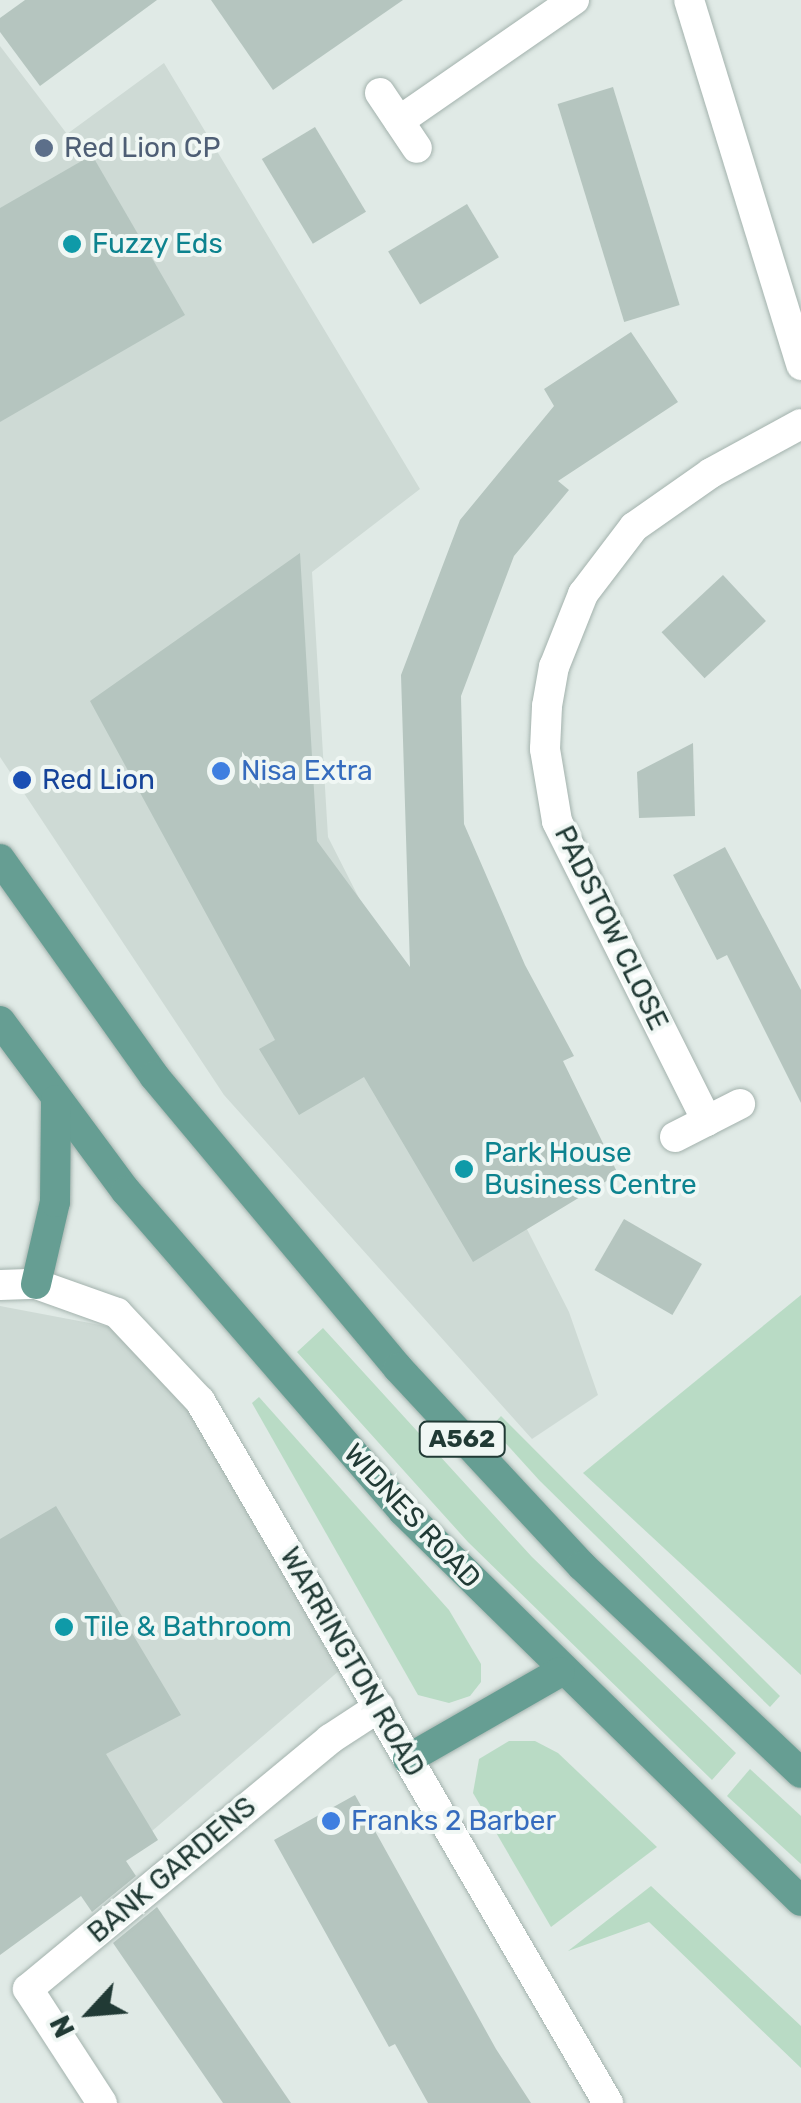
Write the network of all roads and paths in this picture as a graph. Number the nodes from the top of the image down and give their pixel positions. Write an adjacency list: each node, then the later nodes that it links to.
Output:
1 (574, 0): 4 (street)
2 (689, 0): 6 (street)
3 (380, 92): 4 (street)
4 (400, 121): 5 (street)
5 (417, 148)
6 (801, 366)
7 (801, 424): 12 (street, PADSTOW CLOSE)
8 (0, 858): 19 (main road, A562)
9 (0, 1021): 10 (main road)
10 (56, 1100): 14 (main road); 16 (main road, WIDNES ROAD)
11 (740, 1104): 12 (street)
12 (708, 1120): 13 (street)
13 (675, 1137)
14 (36, 1284): 15 (street); 17 (street, WARRINGTON ROAD)
15 (0, 1285)
16 (560, 1672): 18 (main road); 20 (main road, WIDNES ROAD)
17 (379, 1707): 18 (street, WARRINGTON ROAD); 21 (street, BANK GARDENS)
18 (408, 1759): 22 (street, WARRINGTON ROAD)
19 (801, 1774)
20 (801, 1901)
21 (102, 2103)
22 (608, 2103)

